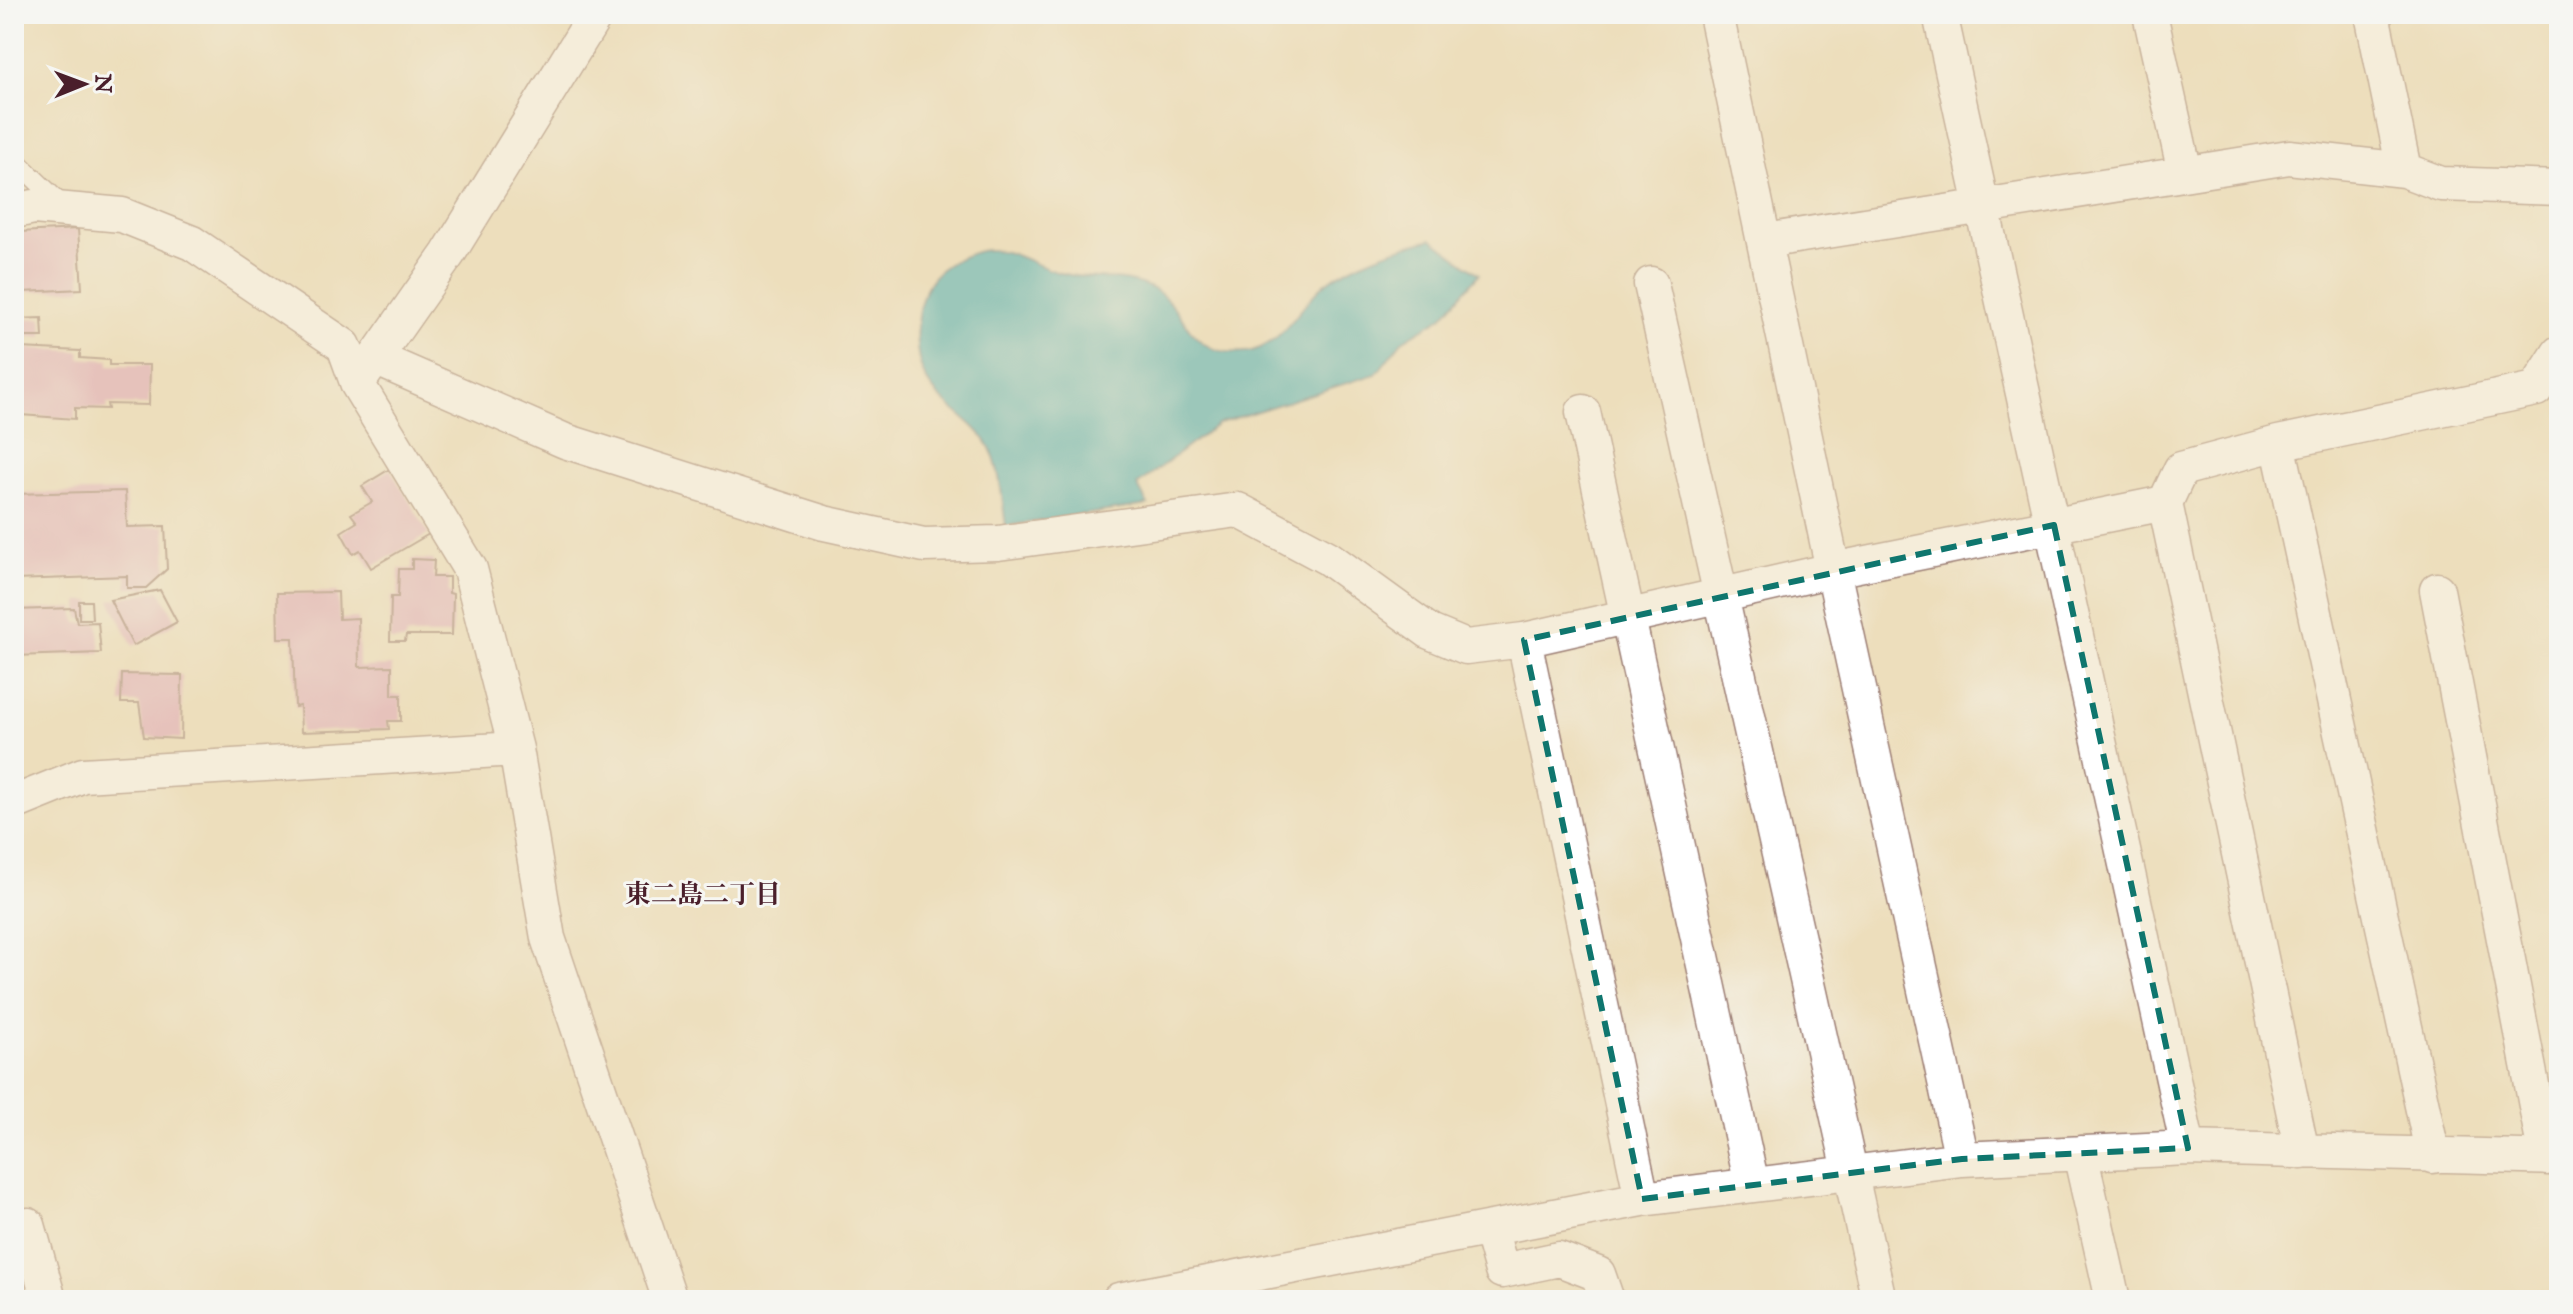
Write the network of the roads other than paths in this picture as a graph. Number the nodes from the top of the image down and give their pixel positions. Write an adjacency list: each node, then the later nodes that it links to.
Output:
1 (596, 14): 16 (street)
2 (1716, 14): 13 (street)
3 (1940, 14): 10 (street)
4 (2150, 14): 8 (street)
5 (2372, 14): 7 (street)
6 (14, 159): 11 (lane)
7 (2404, 170): 8 (street); 9 (street)
8 (2185, 173): 10 (street)
9 (2559, 188)
10 (1980, 205): 13 (street); 20 (street)
11 (67, 210): 12 (street); 16 (street)
12 (14, 211)
13 (1765, 241): 21 (street)
14 (1651, 284): 23 (street)
15 (2559, 353): 18 (street)
16 (366, 371): 25 (street); 26 (street)
17 (1583, 412): 24 (street)
18 (2278, 443): 19 (street); 31 (street)
19 (2165, 503): 20 (street); 29 (street)
20 (2054, 525): 21 (street); 28 (street)
21 (1833, 570): 23 (street); 33 (street)
22 (2437, 590): 32 (street)
23 (1720, 596): 24 (street); 34 (street)
24 (1627, 617): 25 (street); 35 (street)
25 (1524, 640): 36 (street)
26 (516, 749): 27 (street); 41 (street)
27 (14, 803)
28 (2188, 1148): 29 (street); 30 (street)
29 (2302, 1152): 31 (street)
30 (2080, 1153): 33 (street); 45 (street)
31 (2433, 1156): 32 (street)
32 (2552, 1158)
33 (1962, 1159): 34 (street)
34 (1848, 1171): 35 (street); 44 (street)
35 (1752, 1185): 36 (street)
36 (1642, 1199): 38 (street)
37 (28, 1225): 40 (street)
38 (1490, 1228): 39 (street); 43 (street)
39 (1188, 1294): 42 (street)
40 (49, 1300)
41 (670, 1300)
42 (1119, 1300)
43 (1607, 1300)
44 (1879, 1300)
45 (2113, 1300)

